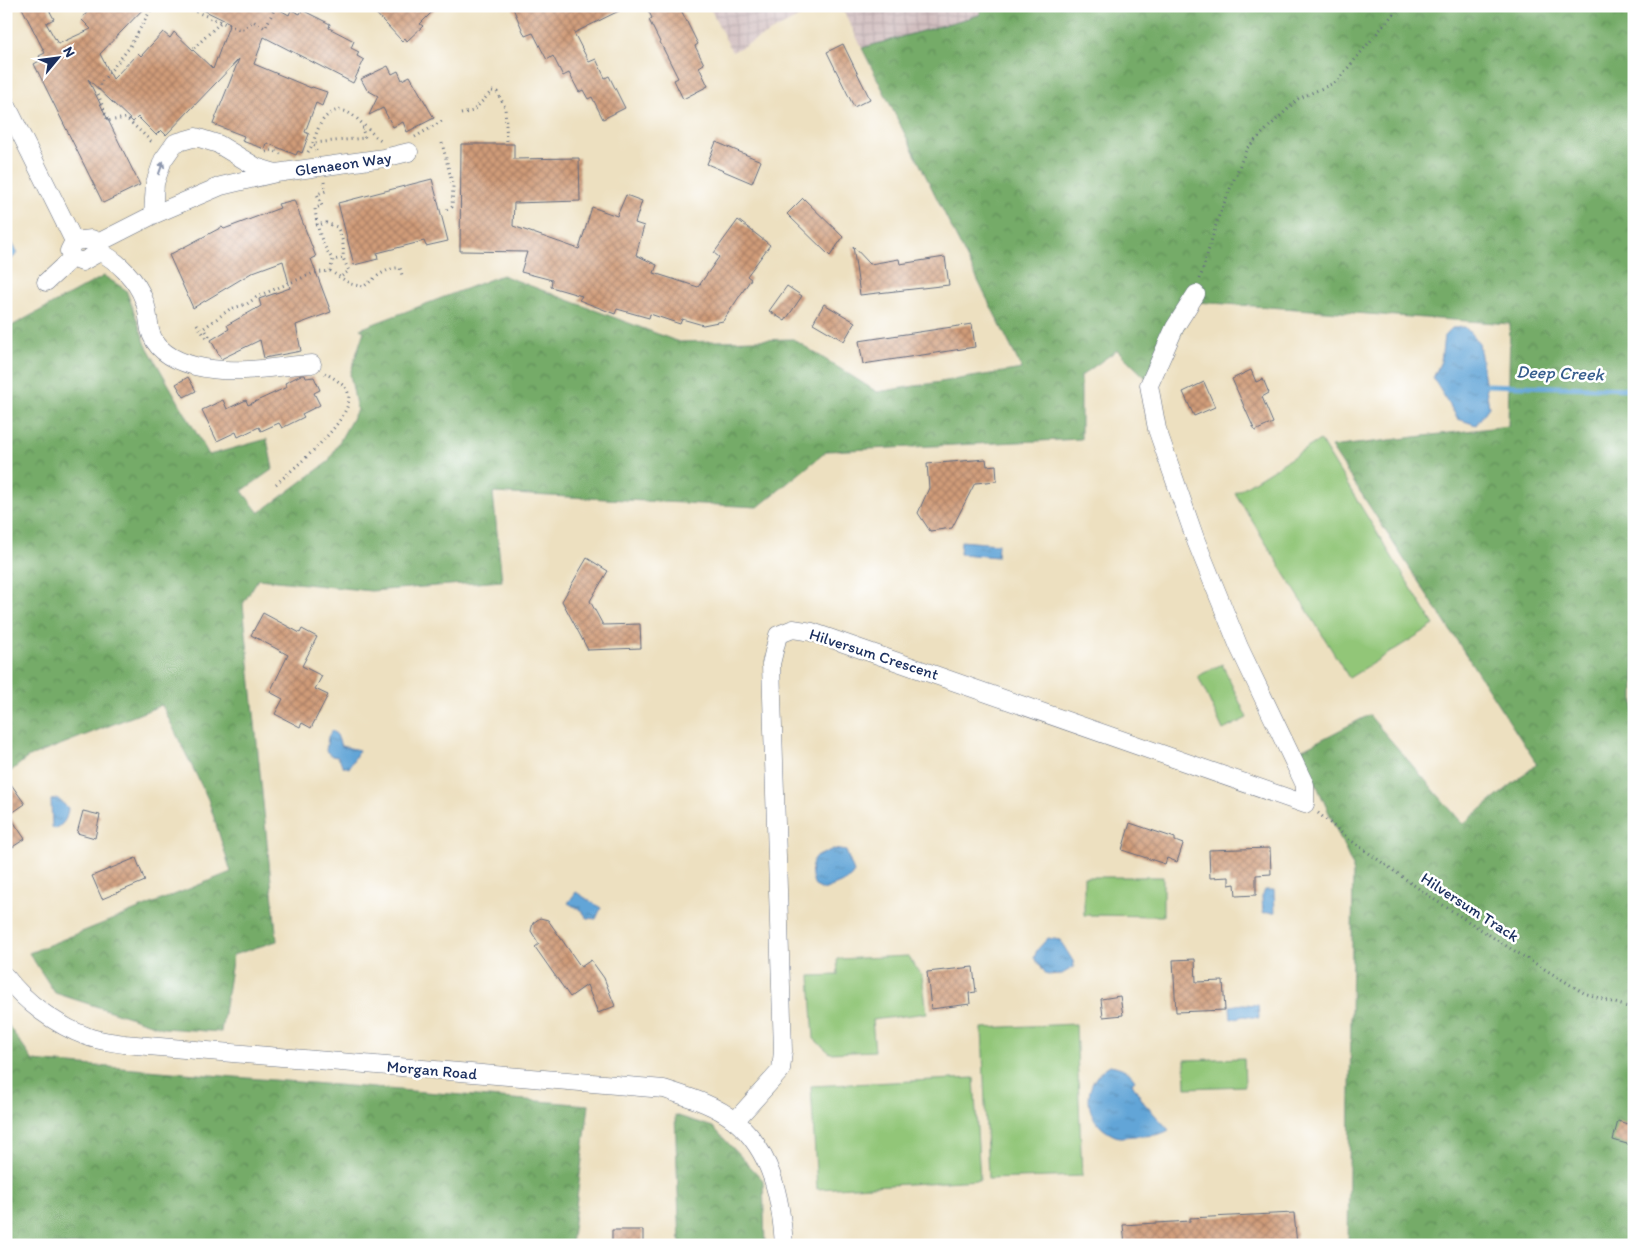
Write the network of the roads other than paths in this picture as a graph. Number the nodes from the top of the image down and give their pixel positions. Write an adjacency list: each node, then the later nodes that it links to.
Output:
1 (6, 104): 6 (street)
2 (408, 147): 3 (street, Glenaeon Way)
3 (276, 173): 4 (street, Glenaeon Way); 4 (street, Glenaeon Way, one-way to 3)
4 (153, 215): 5 (street, Glenaeon Way)
5 (98, 247): 6 (street); 9 (street)
6 (73, 250): 7 (street)
7 (46, 282)
8 (1196, 294): 11 (street, Hilversum Crescent)
9 (312, 364)
10 (6, 977): 11 (street, Morgan Road)
11 (735, 1121): 12 (street, Morgan Road)
12 (784, 1245)

